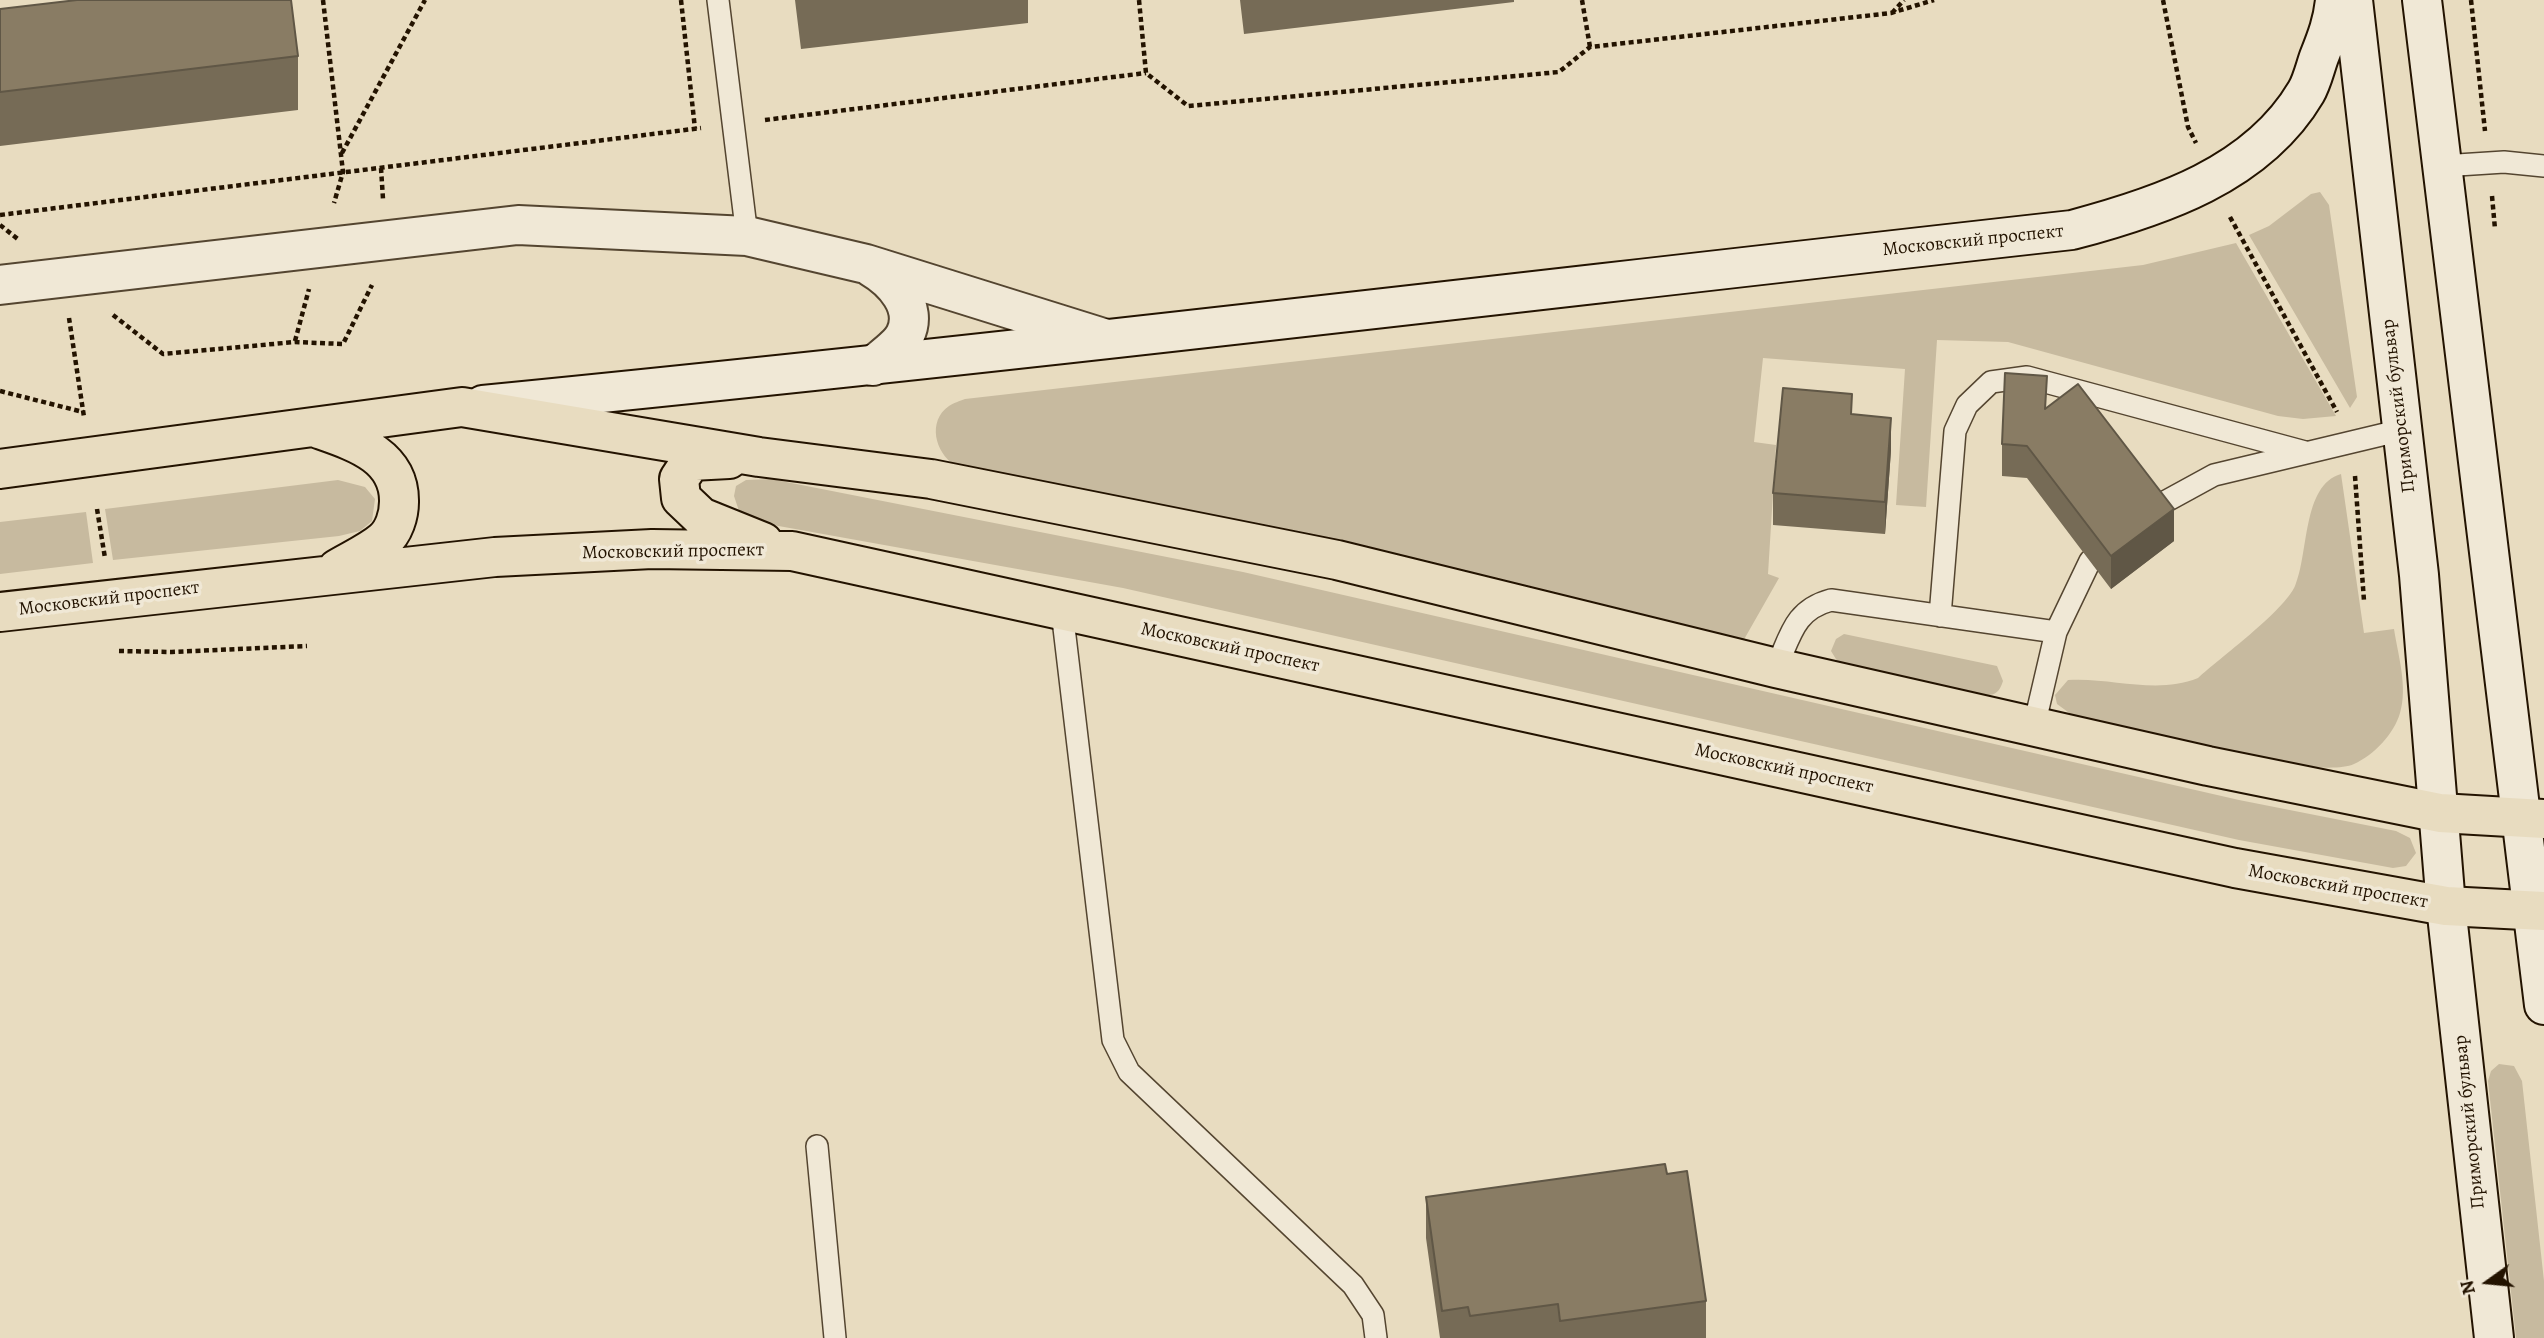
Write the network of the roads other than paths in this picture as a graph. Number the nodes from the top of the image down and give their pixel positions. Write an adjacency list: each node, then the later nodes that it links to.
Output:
1 (718, 0): 7 (lane)
2 (2335, 0): 10 (main road, Московский проспект)
3 (2353, 0): 14 (main road, Приморский бульвар)
4 (2422, 0): 5 (main road)
5 (2442, 166): 6 (lane); 29 (main road)
6 (2544, 166)
7 (747, 236): 8 (main road); 9 (main road)
8 (866, 264): 10 (main road); 11 (main road)
9 (0, 285)
10 (1103, 338): 11 (main road, Московский проспект)
11 (873, 366): 12 (main road, Московский проспект)
12 (462, 407): 13 (main road, Московский проспект); 16 (main road, Московский проспект)
13 (315, 428): 17 (main road, Московский проспект); 21 (main road)
14 (2402, 430): 15 (lane); 28 (main road, Приморский бульвар)
15 (2305, 452): 18 (lane); 24 (lane)
16 (759, 457): 19 (main road); 26 (main road, Московский проспект)
17 (0, 469)
18 (2150, 510)
19 (792, 551): 21 (main road, Московский проспект); 22 (main road, Московский проспект)
20 (2090, 561): 25 (lane)
21 (329, 573): 23 (main road, Московский проспект)
22 (1062, 611): 30 (main road, Московский проспект); 35 (lane)
23 (0, 612)
24 (1940, 616): 25 (lane); 26 (lane)
25 (2056, 632): 27 (lane)
26 (1776, 667): 27 (main road, Московский проспект)
27 (2034, 726): 28 (main road, Московский проспект)
28 (2440, 813): 29 (main road, Московский проспект); 30 (main road, Приморский бульвар)
29 (2533, 819): 31 (main road)
30 (2446, 906): 31 (main road, Московский проспект); 36 (main road, Приморский бульвар)
31 (2539, 911): 32 (main road)
32 (2544, 1005)
33 (817, 1146): 34 (lane)
34 (835, 1338)
35 (1376, 1338)
36 (2494, 1338)

